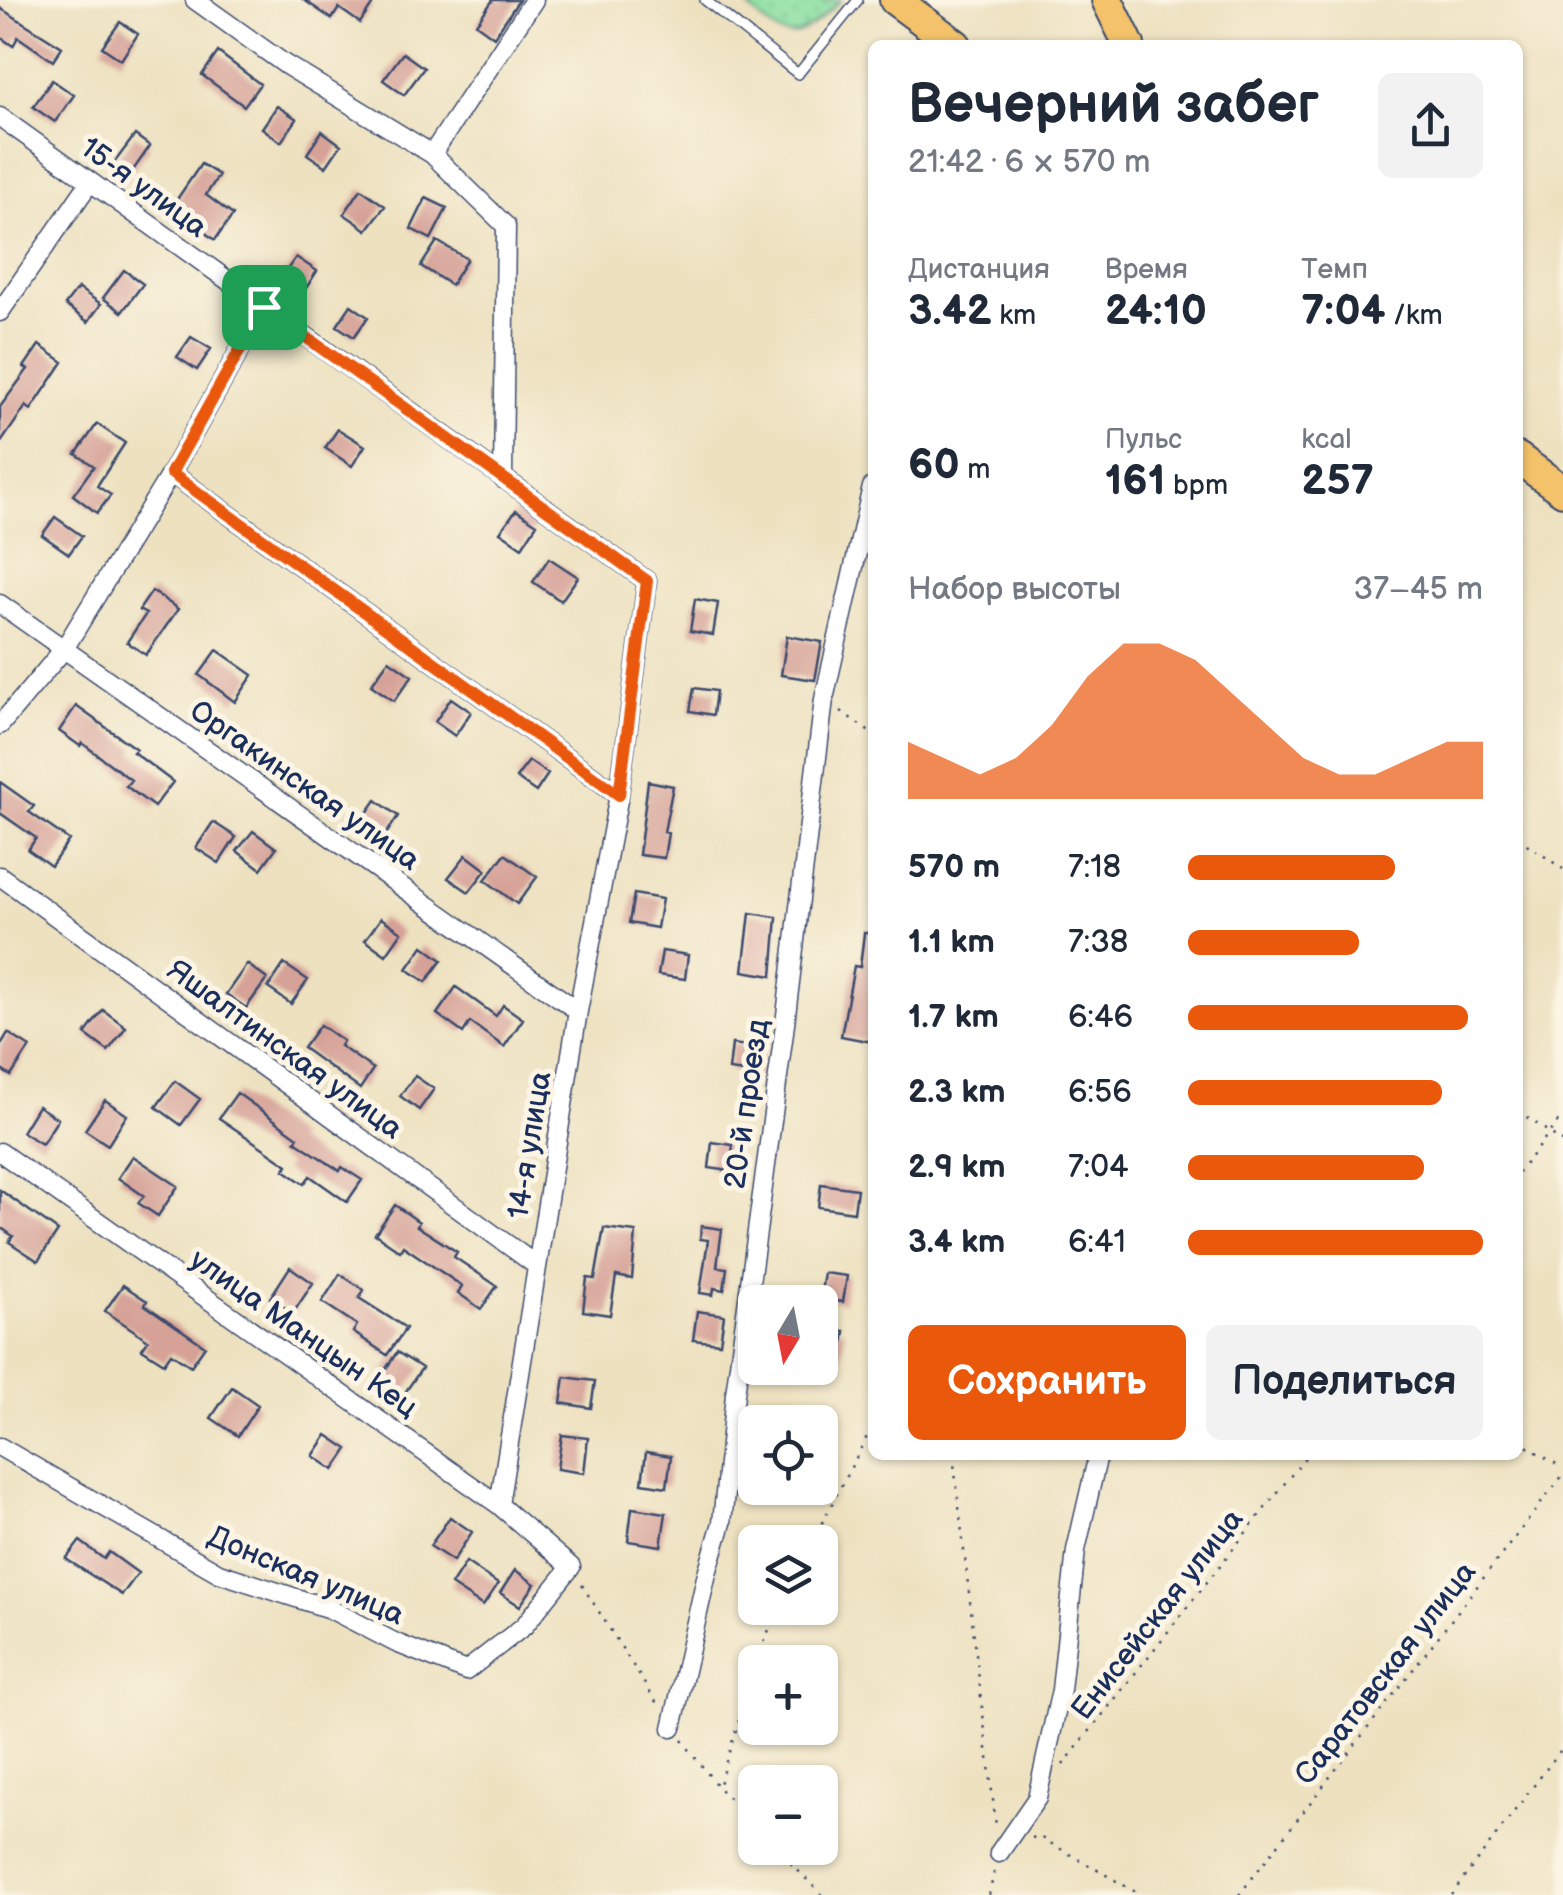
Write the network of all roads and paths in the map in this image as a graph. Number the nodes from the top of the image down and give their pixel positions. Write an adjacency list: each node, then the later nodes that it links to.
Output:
1 (195, 0): 10 (street)
2 (534, 0): 10 (street)
3 (704, 0): 4 (lane)
4 (858, 0)
5 (895, 0): 7 (highway)
6 (1107, 0): 8 (highway)
7 (949, 40)
8 (1127, 40)
9 (0, 118): 11 (street, 15-я улица)
10 (432, 154): 16 (street)
11 (90, 182): 12 (street, 15-я улица); 13 (street)
12 (264, 307): 15 (street); 16 (street, 15-я улица)
13 (0, 312)
14 (1523, 462): 17 (highway)
15 (171, 473): 21 (street); 25 (street)
16 (502, 479): 19 (street, 15-я улица)
17 (1563, 491)
18 (868, 504): 22 (street, 20-й проезд)
19 (647, 581): 25 (street, 14-я улица)
20 (0, 604): 21 (street, Оргакинская улица)
21 (64, 649): 23 (street); 29 (street, Оргакинская улица)
22 (824, 699): 24 (path); 49 (street, 20-й проезд)
23 (0, 725)
24 (868, 731)
25 (619, 795): 29 (street, 14-я улица)
26 (1523, 843): 27 (path)
27 (1563, 870)
28 (0, 876): 36 (street, Яшалтинская улица)
29 (578, 1011): 36 (street, 14-я улица)
30 (1523, 1114): 32 (path)
31 (1563, 1114): 32 (path)
32 (1548, 1132): 33 (path); 35 (path)
33 (1563, 1142)
34 (0, 1152): 45 (street, улица Манцын Кец)
35 (1523, 1166)
36 (538, 1266): 45 (street, 14-я улица)
37 (868, 1435): 46 (path)
38 (1523, 1444): 43 (path)
39 (0, 1448): 47 (street, Донская улица)
40 (954, 1460): 54 (path)
41 (1097, 1460): 54 (street)
42 (1304, 1460): 51 (path, Енисейская улица)
43 (1563, 1468)
44 (1563, 1475): 59 (path, Саратовская улица)
45 (499, 1505): 47 (street, улица Манцын Кец)
46 (821, 1525)
47 (571, 1566): 49 (path)
48 (738, 1724): 52 (path)
49 (672, 1728): 52 (path)
50 (1563, 1747): 60 (path)
51 (1062, 1767)
52 (718, 1787): 53 (path)
53 (738, 1808)
54 (999, 1852): 57 (path); 58 (path)
55 (793, 1865): 56 (path)
56 (822, 1895)
57 (989, 1895)
58 (1141, 1895)
59 (1239, 1895)
60 (1451, 1895)

